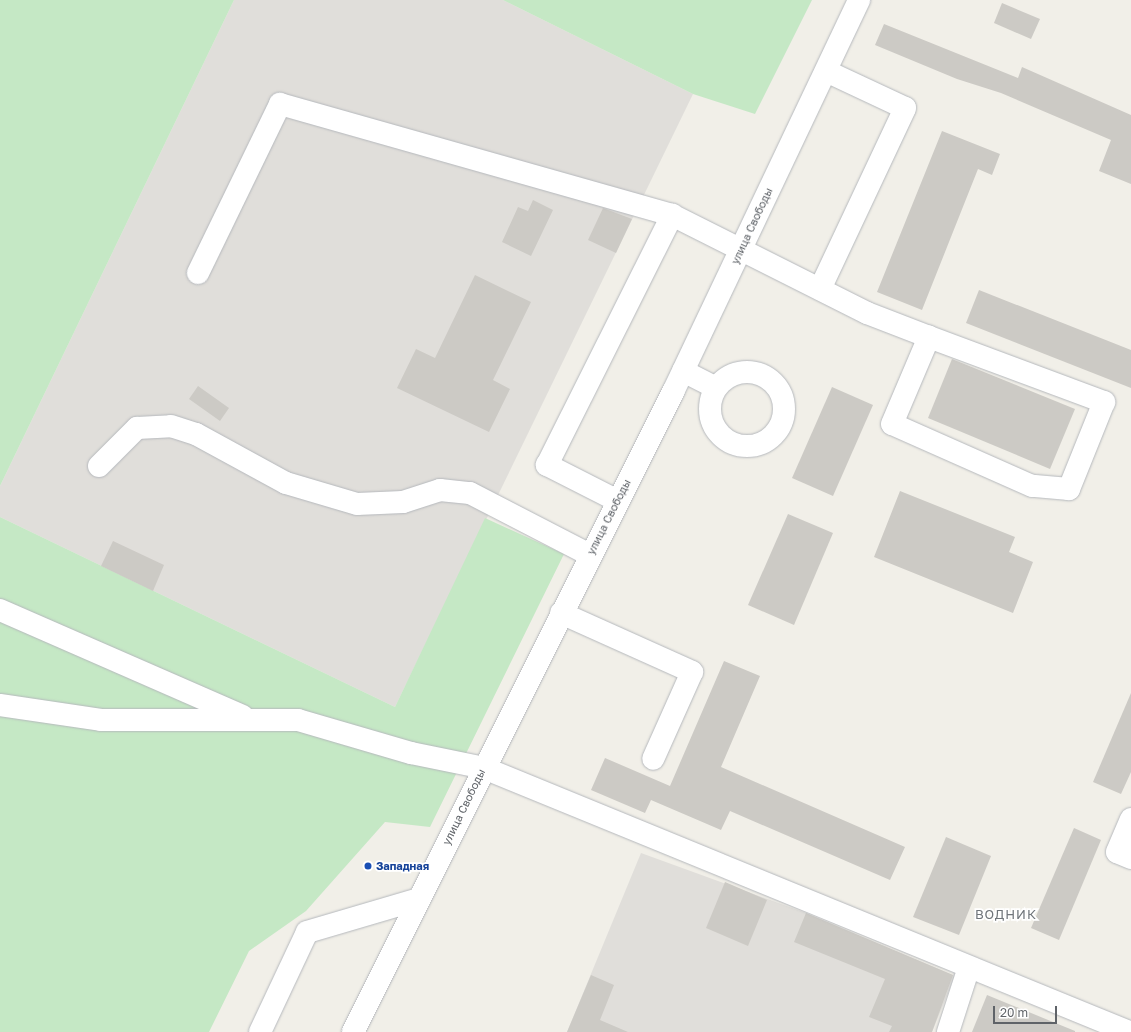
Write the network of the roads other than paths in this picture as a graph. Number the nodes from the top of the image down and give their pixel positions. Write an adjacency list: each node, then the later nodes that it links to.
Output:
1 (860, 0): 2 (street, улица Свободы)
2 (826, 71): 4 (street, улица Свободы); 6 (street)
3 (672, 215): 4 (street); 5 (street); 11 (street)
4 (741, 249): 6 (street); 8 (street, улица Свободы)
5 (198, 273)
6 (820, 290): 7 (street)
7 (929, 336): 7 (street)
8 (683, 371): 9 (street); 11 (street, улица Свободы)
9 (716, 388)
10 (99, 466): 12 (street)
11 (618, 501): 12 (street, улица Свободы)
12 (590, 555): 14 (street, улица Свободы)
13 (0, 610): 16 (street)
14 (561, 613): 17 (street); 18 (street, улица Свободы)
15 (0, 705): 16 (street)
16 (252, 720): 18 (street)
17 (653, 759)
18 (484, 768): 21 (street, улица Свободы); 22 (street)
19 (1131, 819): 20 (street)
20 (1131, 858)
21 (419, 899): 23 (street); 24 (street, улица Свободы)
22 (969, 967): 25 (street); 26 (street)
23 (260, 1032)
24 (353, 1032)
25 (948, 1032)
26 (1129, 1032)

